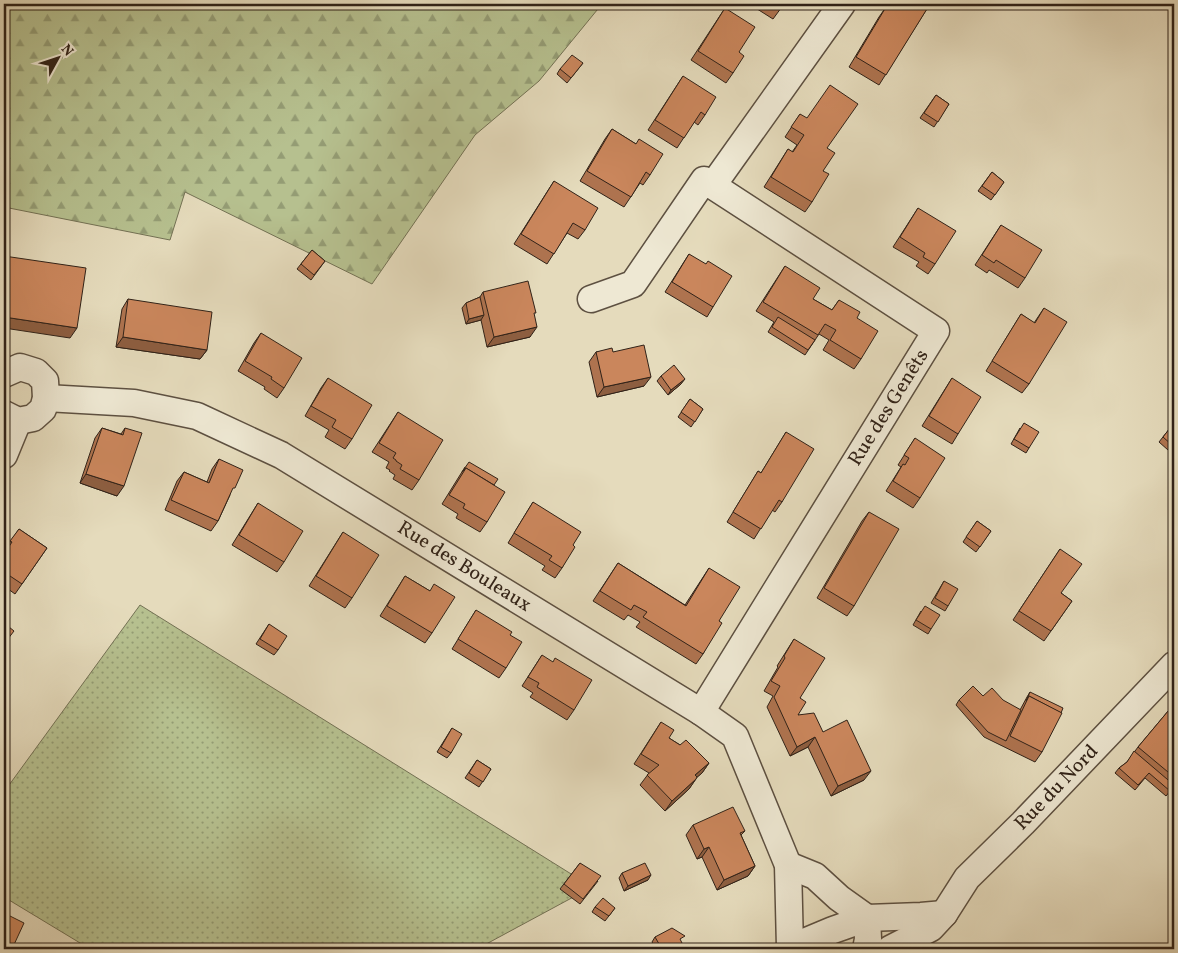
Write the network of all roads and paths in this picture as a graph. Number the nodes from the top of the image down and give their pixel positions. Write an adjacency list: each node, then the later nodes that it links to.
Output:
1 (842, 4): 2 (street)
2 (713, 185): 3 (street); 9 (street, Rue des Genêts)
3 (591, 299)
4 (4, 374): 5 (street)
5 (46, 398): 6 (street); 9 (street, Rue des Bouleaux)
6 (11, 417): 7 (street)
7 (4, 455)
8 (1174, 665): 11 (street, Rue du Nord)
9 (701, 712): 10 (street, Rue des Bouleaux)
10 (788, 866): 12 (street); 13 (street, Rue des Bouleaux)
11 (944, 914): 12 (street); 15 (street, Rue du Nord)
12 (867, 918): 13 (street); 14 (street)
13 (791, 949)
14 (866, 949)
15 (890, 949)

